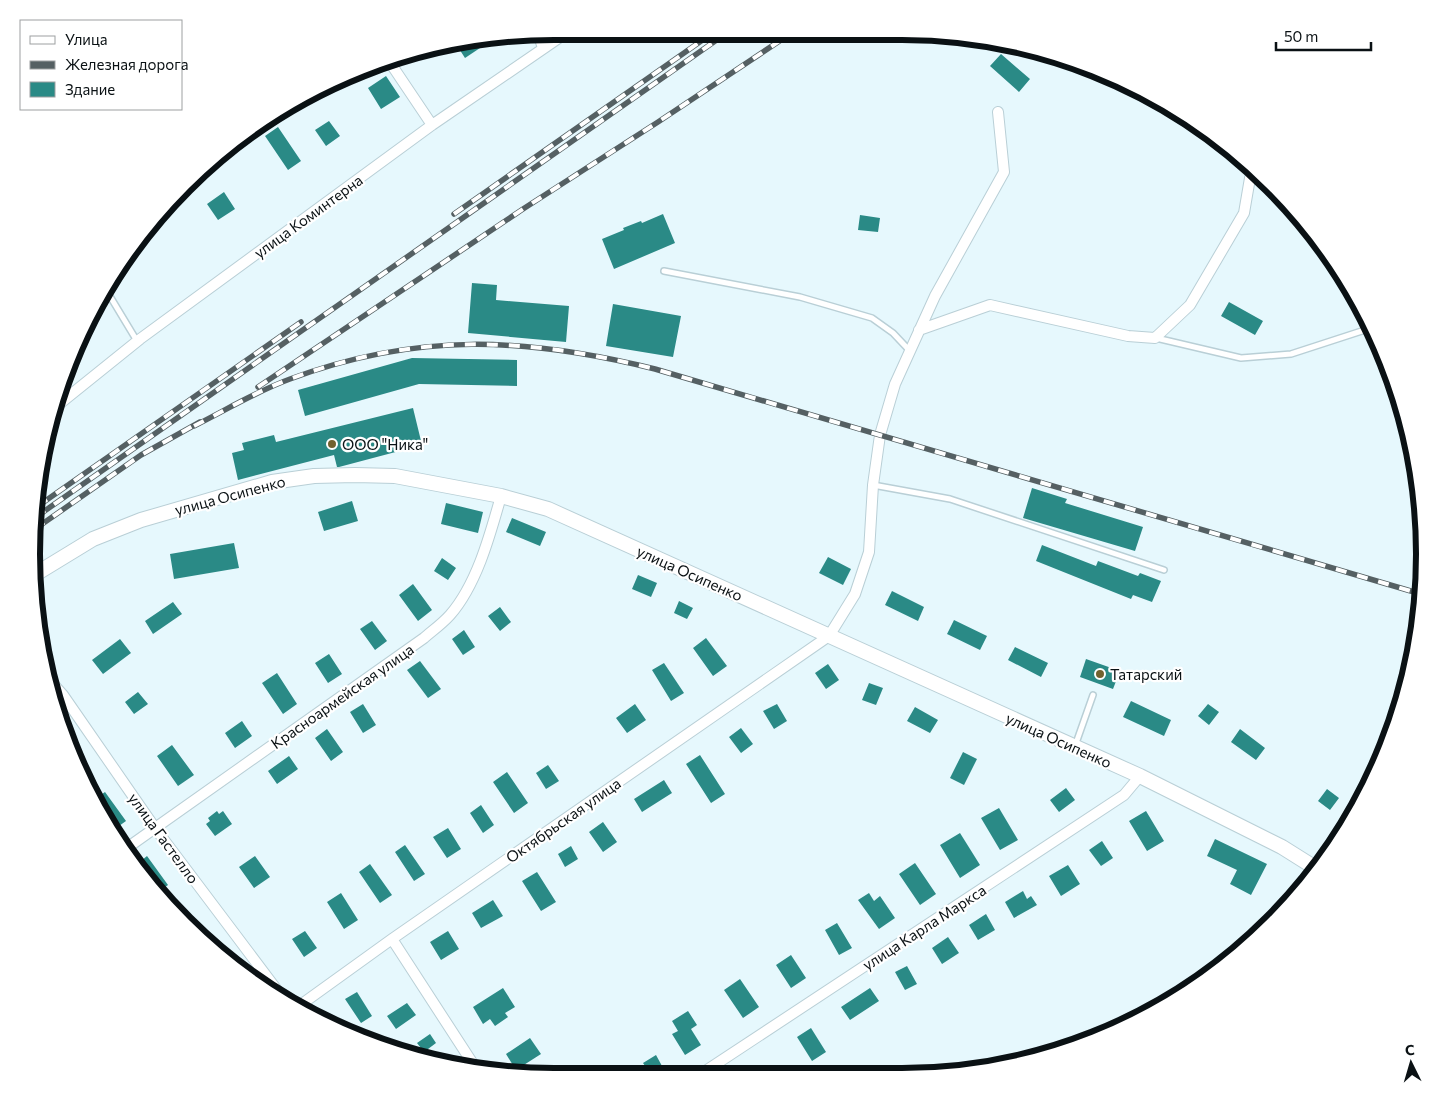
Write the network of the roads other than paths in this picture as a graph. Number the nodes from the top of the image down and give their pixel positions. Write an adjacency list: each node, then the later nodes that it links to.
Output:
1 (540, 40): 3 (street)
2 (555, 40): 3 (street, улица Коминтерна)
3 (543, 48): 6 (street, улица Коминтерна)
4 (392, 66): 6 (street)
5 (998, 112): 10 (street)
6 (432, 125): 13 (street, улица Коминтерна)
7 (1250, 176): 12 (street)
8 (664, 270): 14 (lane)
9 (110, 296): 13 (lane)
10 (919, 330): 12 (street); 14 (street)
11 (1364, 330): 12 (lane)
12 (1155, 338)
13 (137, 341): 15 (street, улица Коминтерна)
14 (910, 352): 16 (street)
15 (64, 400)
16 (872, 485): 18 (lane); 20 (street)
17 (501, 496): 19 (street, улица Осипенко); 20 (street, улица Осипенко); 25 (street, Красноармейская улица)
18 (1164, 570)
19 (41, 571)
20 (829, 636): 23 (street, улица Осипенко); 28 (street, Октябрьская улица)
21 (59, 690): 25 (street, улица Гастелло)
22 (1093, 695): 23 (lane)
23 (1075, 747): 24 (street, улица Осипенко)
24 (1140, 776): 27 (street, улица Осипенко); 32 (street, улица Карла Маркса)
25 (155, 828): 26 (street, Красноармейская улица); 29 (street, улица Гастелло)
26 (131, 845)
27 (1311, 865)
28 (392, 939): 30 (street, Октябрьская улица); 31 (street)
29 (272, 984)
30 (304, 1003)
31 (471, 1061)
32 (710, 1068)

